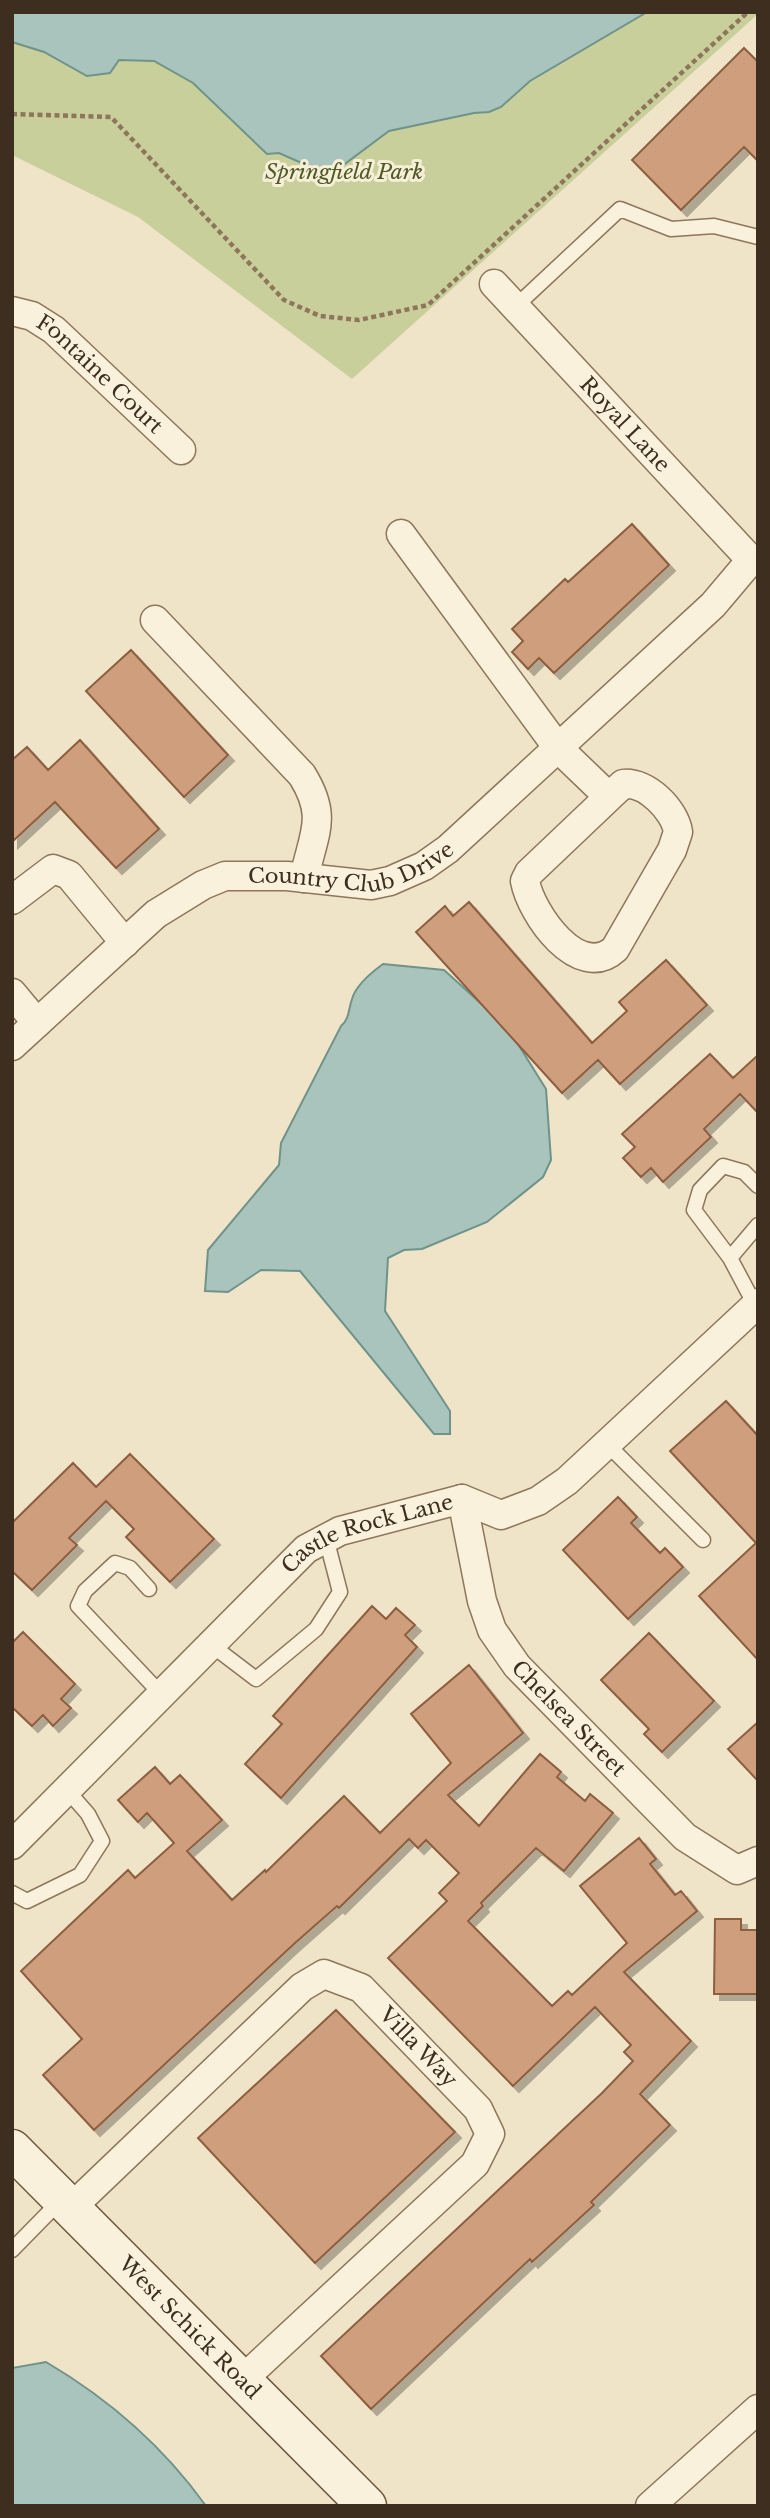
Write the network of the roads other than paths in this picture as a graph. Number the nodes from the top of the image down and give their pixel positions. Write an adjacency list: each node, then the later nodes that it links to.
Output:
1 (758, 237): 3 (lane)
2 (484, 274): 3 (street, Royal Lane)
3 (515, 307): 7 (street, Royal Lane)
4 (12, 311): 5 (street, Fontaine Court)
5 (181, 450)
6 (401, 534): 9 (street)
7 (754, 560): 9 (street, Country Club Drive)
8 (155, 620): 11 (street)
9 (558, 748): 10 (street); 11 (street, Country Club Drive)
10 (609, 797): 10 (street)
11 (304, 878): 13 (street, Country Club Drive)
12 (12, 900): 13 (street)
13 (125, 943): 15 (street, Country Club Drive)
14 (12, 993): 15 (street)
15 (37, 1023): 16 (street, Country Club Drive)
16 (12, 1046)
17 (758, 1186): 19 (lane)
18 (758, 1224): 19 (lane)
19 (730, 1258): 20 (lane)
20 (757, 1304): 21 (street, Castle Rock Lane)
21 (607, 1444): 22 (street, Castle Rock Lane); 24 (lane)
22 (462, 1499): 23 (street, Castle Rock Lane); 30 (street, Chelsea Street)
23 (326, 1538): 26 (street, Castle Rock Lane); 26 (lane)
24 (703, 1540)
25 (149, 1589): 27 (lane)
26 (210, 1644): 27 (street, Castle Rock Lane)
27 (160, 1694): 28 (street, Castle Rock Lane)
28 (67, 1790): 29 (street, Castle Rock Lane); 31 (lane)
29 (12, 1845)
30 (758, 1861)
31 (12, 1893)
32 (12, 2149): 33 (street, West Schick Road)
33 (67, 2204): 34 (lane); 35 (street, West Schick Road); 35 (street, Villa Way)
34 (12, 2250)
35 (242, 2380): 37 (street, West Schick Road)
36 (758, 2409): 38 (street)
37 (367, 2506)
38 (650, 2506)

